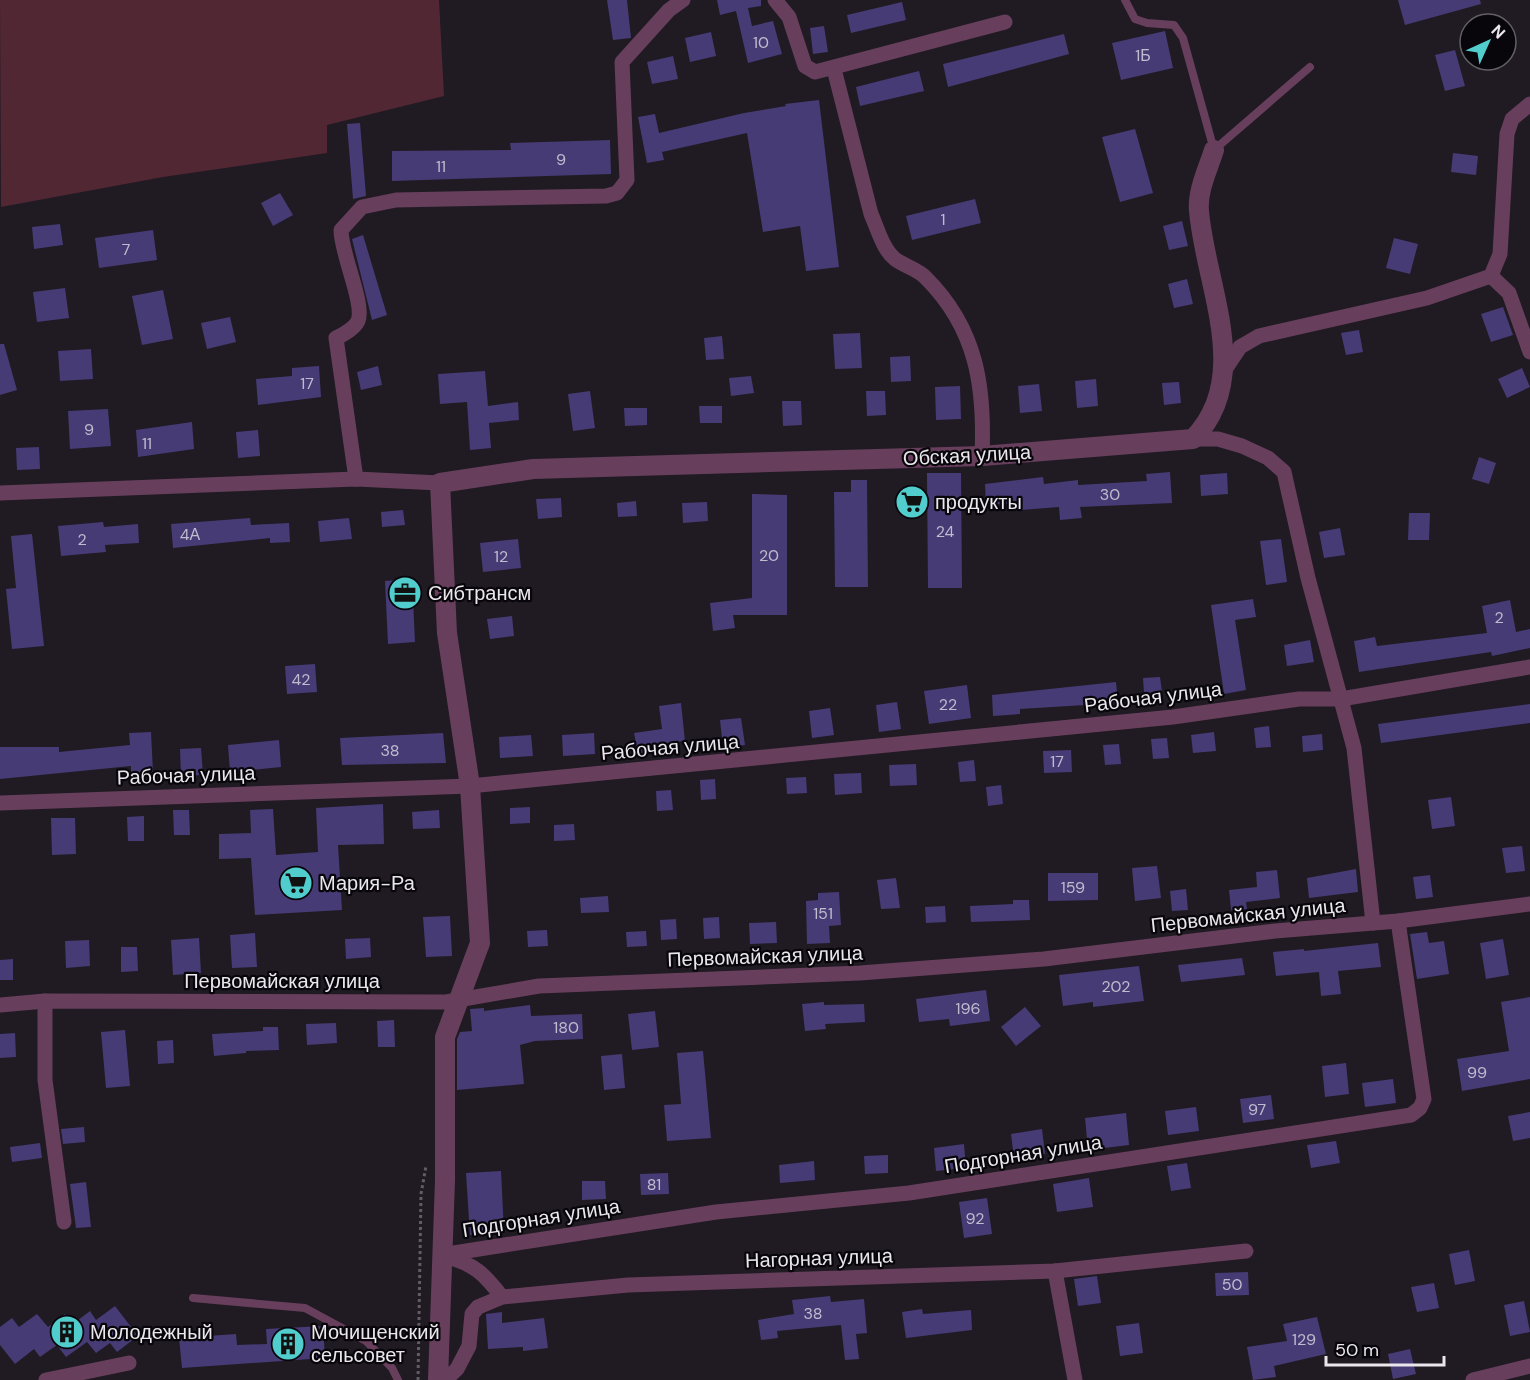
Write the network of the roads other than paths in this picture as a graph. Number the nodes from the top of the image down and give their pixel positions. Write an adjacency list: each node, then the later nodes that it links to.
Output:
1 (683, 0): 14 (street)
2 (775, 0): 6 (street)
3 (1125, 0): 8 (lane)
4 (1005, 22): 6 (street)
5 (1310, 67): 8 (lane)
6 (834, 69): 13 (street)
7 (1530, 104): 9 (street)
8 (1214, 150): 11 (street)
9 (1491, 276): 10 (street); 11 (street)
10 (1530, 352)
11 (1224, 371): 12 (street)
12 (1193, 439): 13 (street, Обская улица); 18 (street)
13 (982, 456): 15 (street, Обская улица)
14 (356, 479): 15 (street); 16 (street)
15 (440, 483): 19 (street)
16 (0, 493)
17 (1530, 667): 18 (street, Рабочая улица)
18 (1341, 699): 19 (street, Рабочая улица); 23 (street)
19 (470, 786): 20 (street, Рабочая улица); 25 (street)
20 (0, 802)
21 (1530, 904): 22 (street, Первомайская улица)
22 (1398, 921): 23 (street, Первомайская улица); 29 (street, Подгорная улица)
23 (1373, 923): 25 (street, Первомайская улица)
24 (45, 1001): 25 (street, Первомайская улица); 26 (street, Первомайская улица); 27 (street)
25 (456, 1001): 29 (street)
26 (0, 1005)
27 (64, 1222)
28 (1246, 1251): 30 (street, Нагорная улица)
29 (441, 1255): 31 (street); 37 (street)
30 (1055, 1271): 31 (street, Нагорная улица); 39 (street)
31 (502, 1297): 38 (street, Нагорная улица)
32 (193, 1298): 36 (lane)
33 (129, 1363): 35 (street)
34 (1530, 1366): 40 (street)
35 (46, 1380)
36 (398, 1380)
37 (438, 1380)
38 (445, 1380)
39 (1075, 1380)
40 (1473, 1380)

